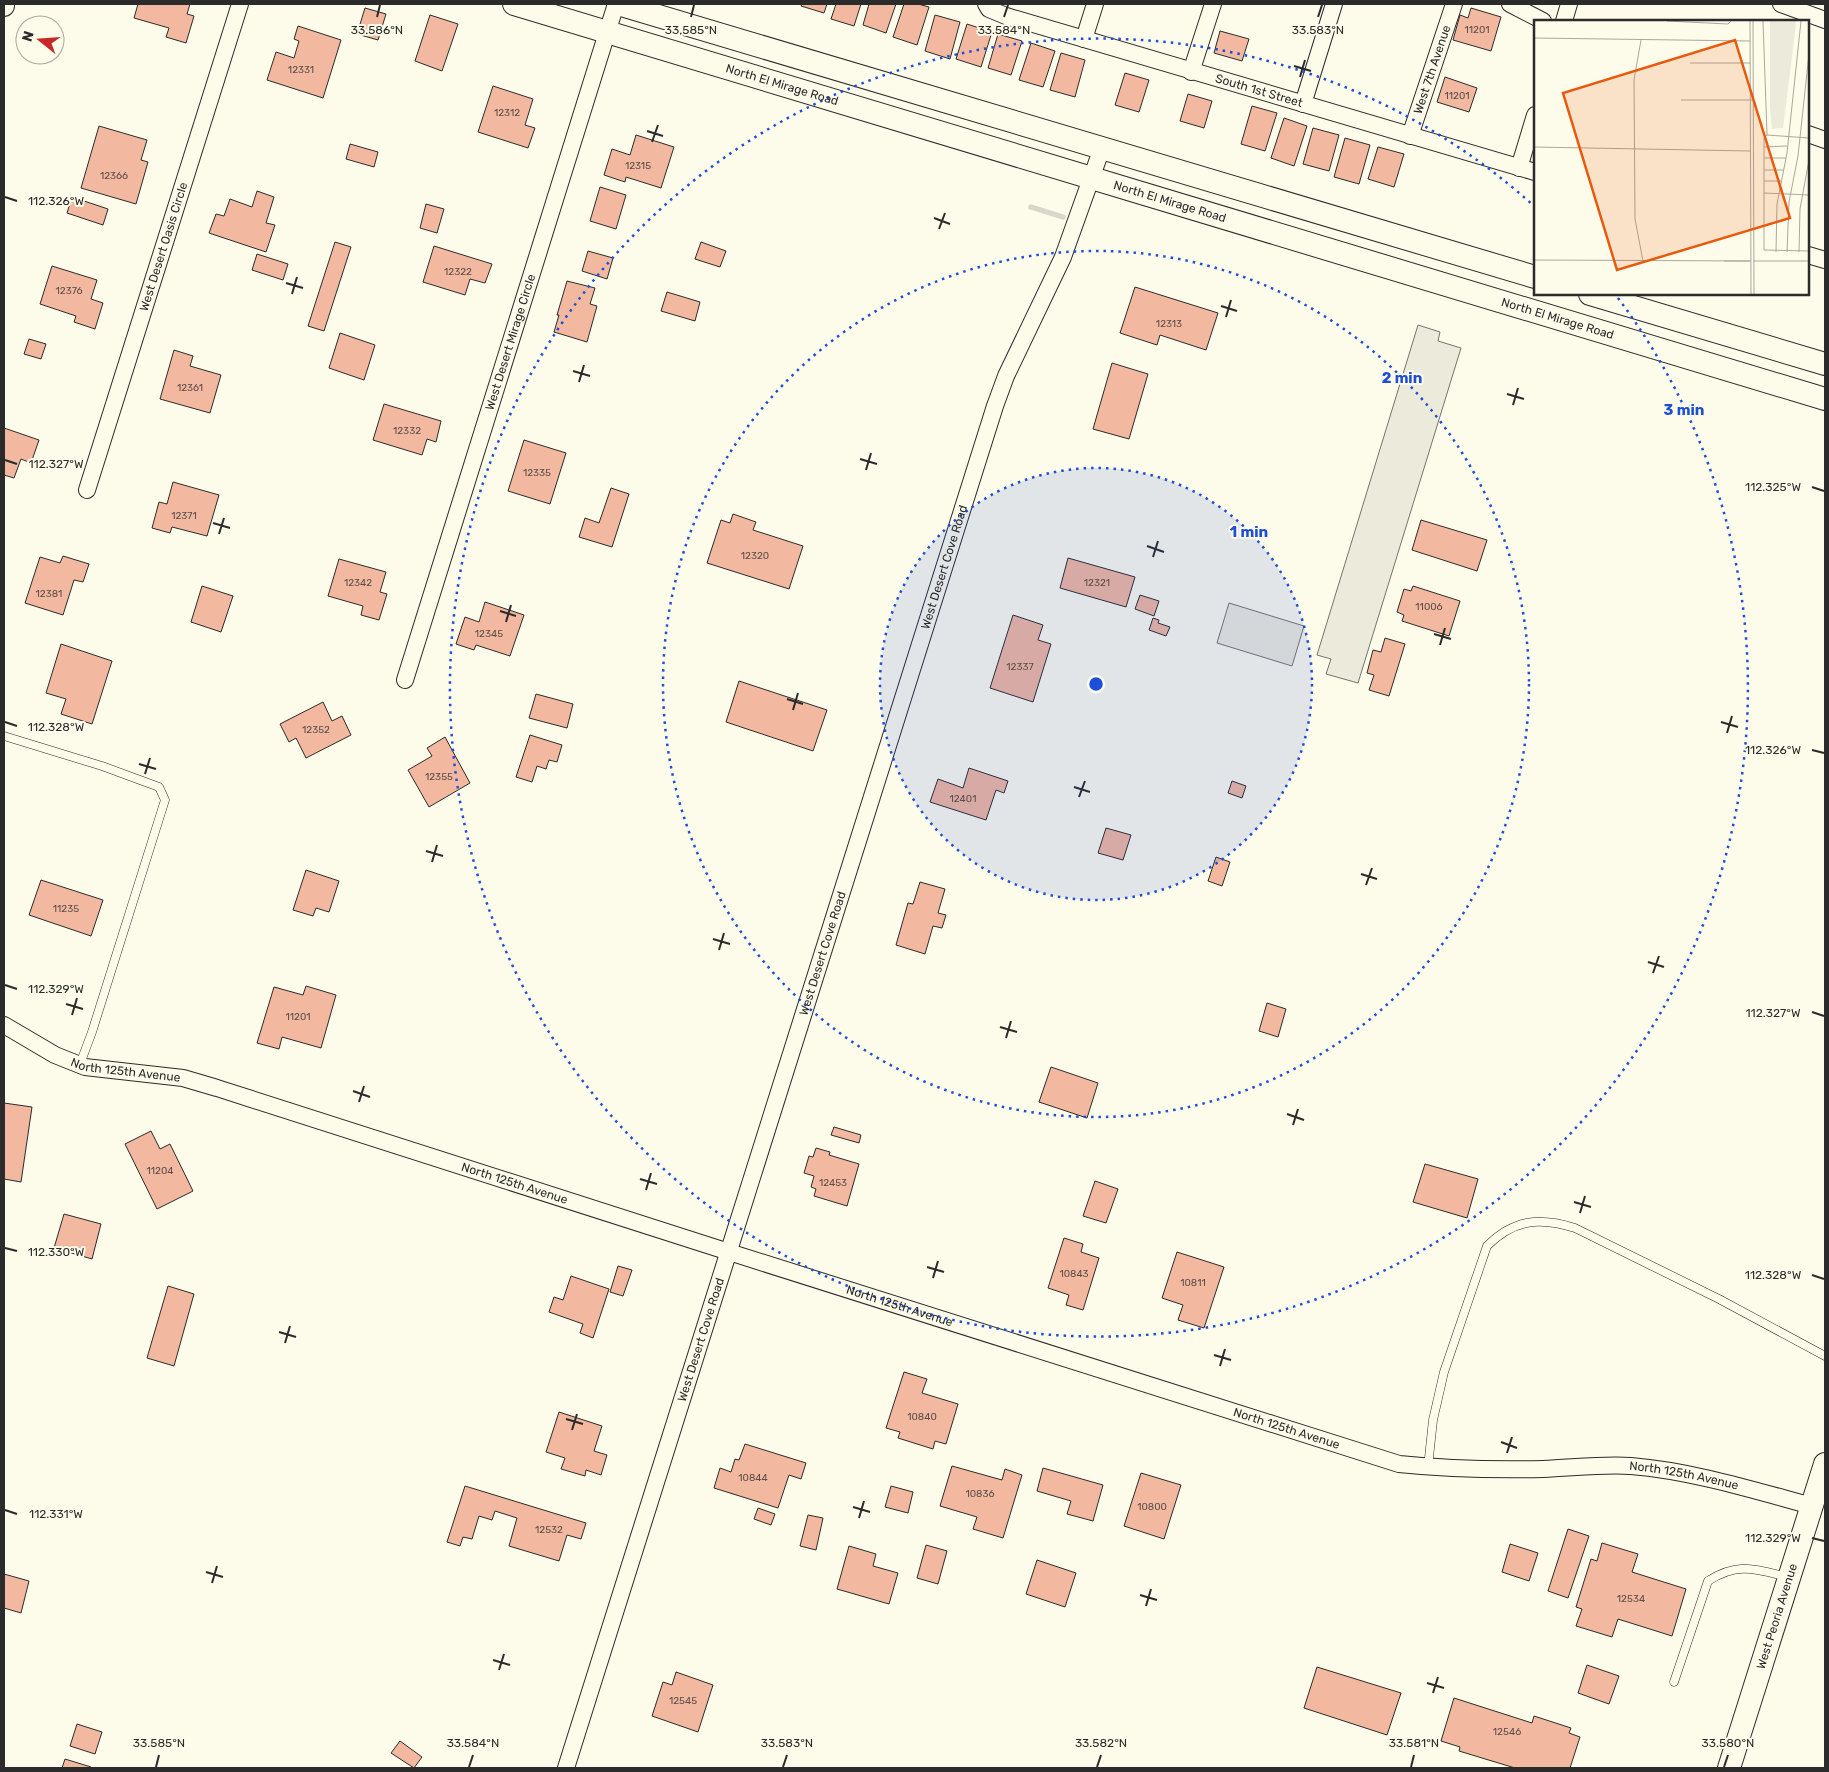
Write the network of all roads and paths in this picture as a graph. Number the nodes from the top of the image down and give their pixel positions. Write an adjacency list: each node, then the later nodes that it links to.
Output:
1 (240, 4): 33 (street, West Desert Oasis Circle)
2 (514, 4): 15 (main road, North El Mirage Road)
3 (617, 4): 15 (street, West Desert Mirage Circle); 23 (main road)
4 (986, 4): 16 (street, South 1st Street)
5 (1095, 4): 16 (street)
6 (1213, 4): 17 (street)
7 (1334, 4): 18 (street)
8 (1454, 4): 21 (street, West 7th Avenue)
9 (1510, 4): 12 (street)
10 (1569, 4): 13 (street)
11 (1781, 4): 14 (street)
12 (1541, 20)
13 (1564, 20)
14 (1825, 20)
15 (607, 32): 26 (main road, North El Mirage Road); 34 (street, West Desert Mirage Circle)
16 (1084, 39): 17 (street, South 1st Street)
17 (1192, 72): 18 (street, South 1st Street)
18 (1303, 104): 21 (street, South 1st Street)
19 (1534, 118): 24 (street)
20 (1809, 134): 22 (street)
21 (1410, 136): 24 (street, South 1st Street)
22 (1825, 140)
23 (1102, 148): 26 (street, West Desert Cove Road); 29 (main road)
24 (1519, 168): 25 (street, South 1st Street)
25 (1534, 172)
26 (1092, 177): 32 (main road, North El Mirage Road); 38 (street, West Desert Cove Road)
27 (1809, 255): 28 (street)
28 (1825, 260)
29 (1534, 278)
30 (1593, 295): 31 (main road)
31 (1825, 364)
32 (1825, 399)
33 (88, 490)
34 (405, 680)
35 (4, 736): 37 (lane)
36 (4, 1025): 37 (street, North 125th Avenue)
37 (80, 1064): 38 (street, North 125th Avenue)
38 (729, 1252): 41 (street, North 125th Avenue); 45 (street, West Desert Cove Road)
39 (1825, 1356): 41 (lane)
40 (1825, 1464): 42 (main road, West Peoria Avenue)
41 (1428, 1467): 42 (street, North 125th Avenue)
42 (1812, 1506): 43 (main road, West Peoria Avenue)
43 (1790, 1577): 44 (lane); 46 (main road, West Peoria Avenue)
44 (1674, 1682)
45 (566, 1768)
46 (1729, 1768)

